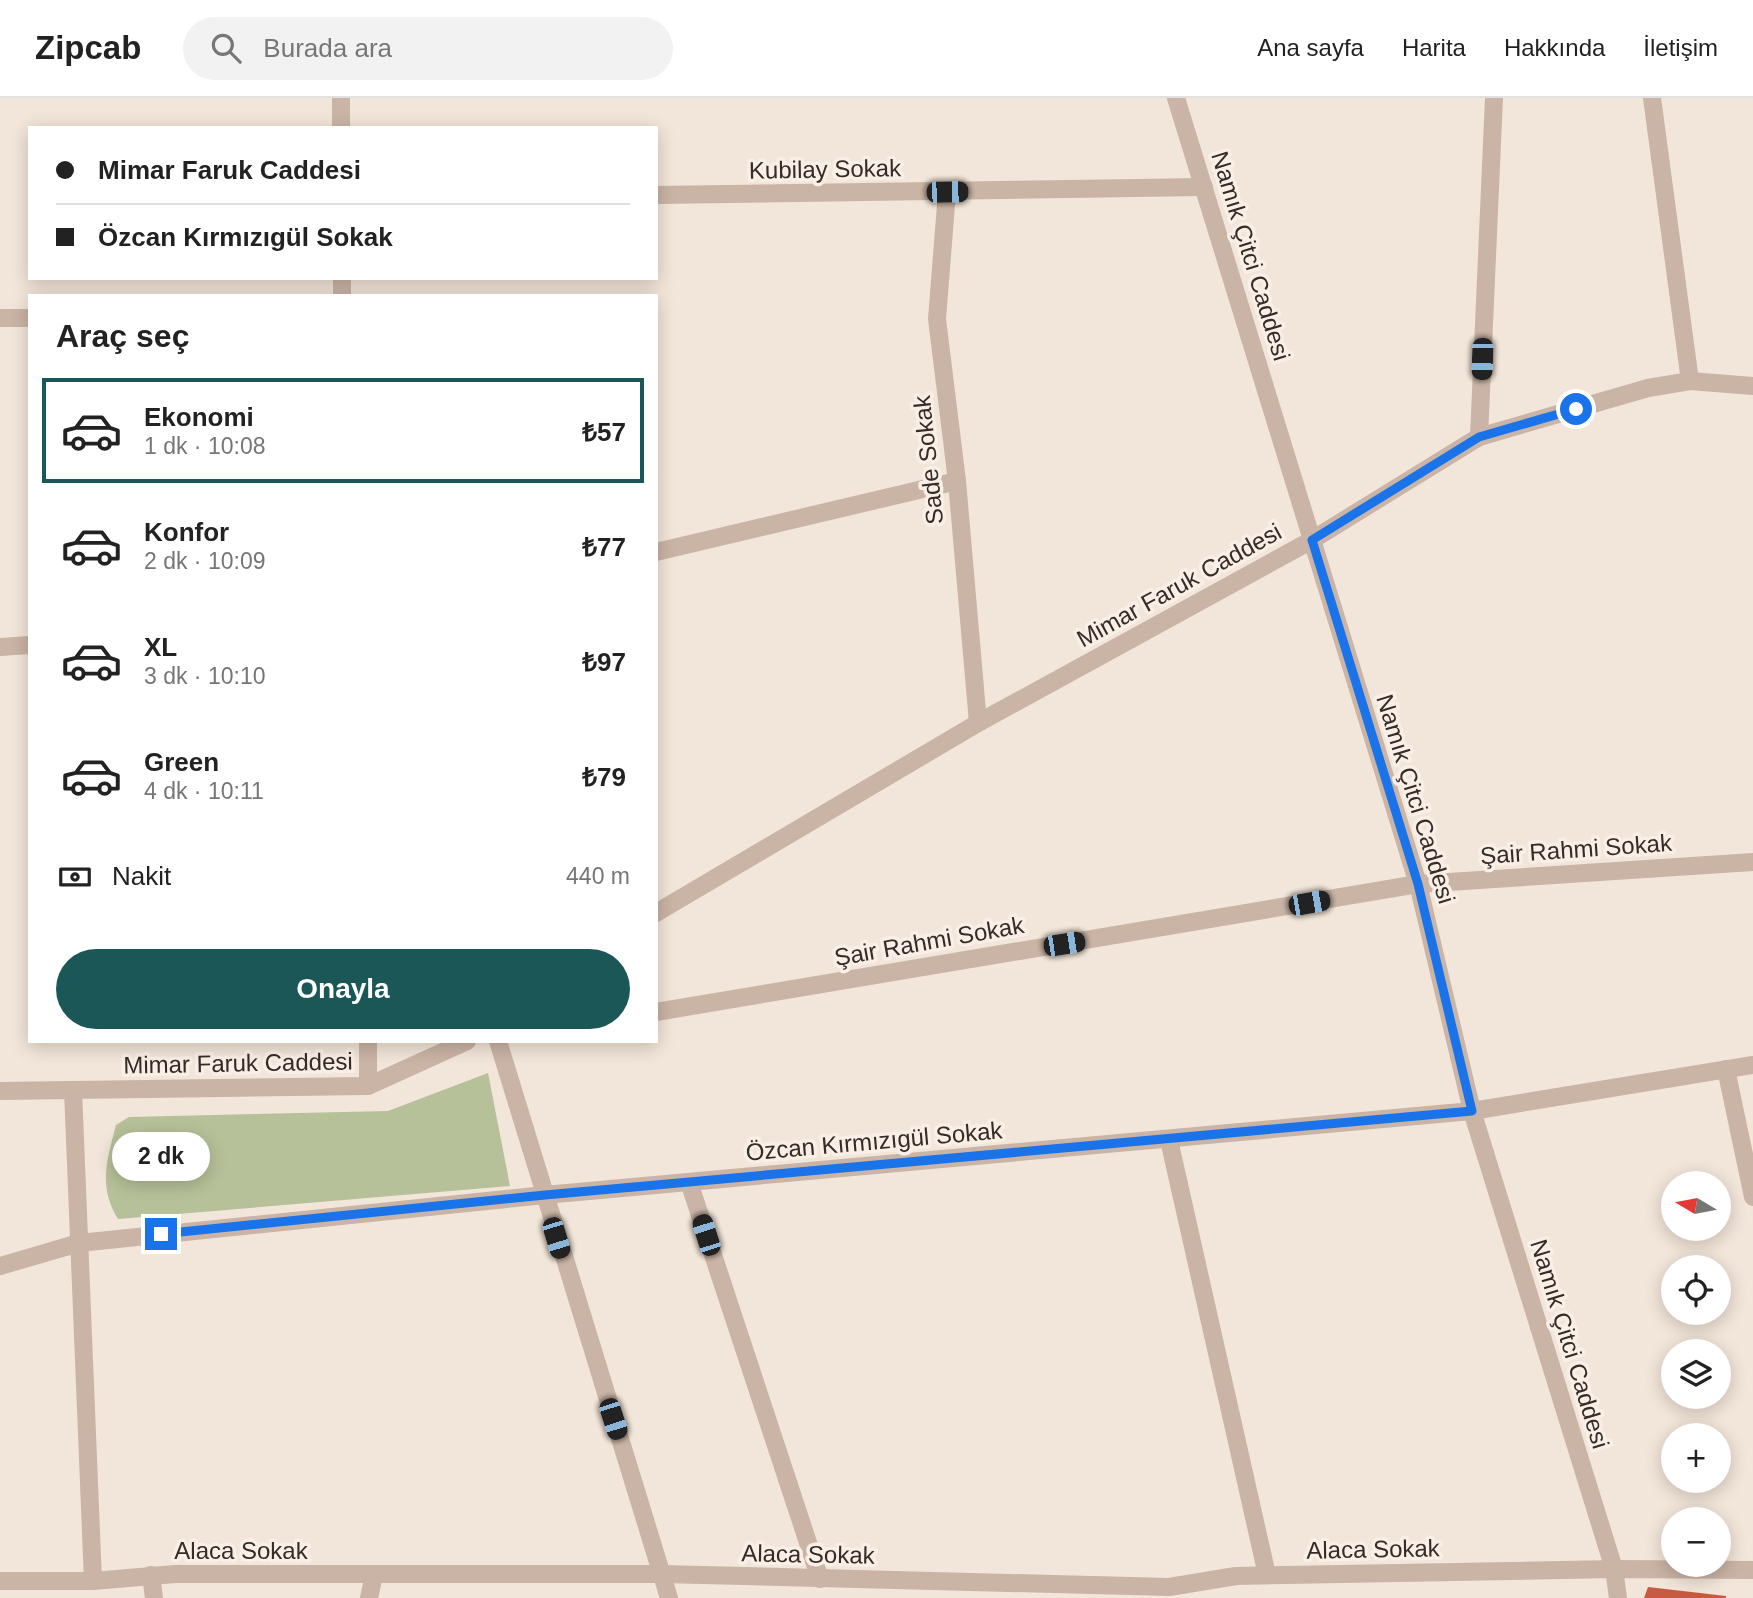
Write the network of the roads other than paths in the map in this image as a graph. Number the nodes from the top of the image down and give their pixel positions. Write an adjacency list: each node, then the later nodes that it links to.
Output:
1 (341, 98): 5 (street)
2 (1176, 98): 6 (street, Namık Çitci Caddesi)
3 (1494, 98): 13 (street)
4 (1652, 98): 11 (street)
5 (341, 126)
6 (1204, 187): 7 (street, Kubilay Sokak); 15 (street, Namık Çitci Caddesi)
7 (947, 192): 8 (street, Kubilay Sokak); 14 (street, Sade Sokak)
8 (658, 195)
9 (0, 318): 10 (street)
10 (28, 318)
11 (1690, 381): 12 (street, Mimar Faruk Caddesi); 13 (street, Mimar Faruk Caddesi)
12 (1753, 386)
13 (1479, 437): 15 (street, Mimar Faruk Caddesi)
14 (957, 481): 16 (street); 19 (street, Sade Sokak)
15 (1312, 540): 19 (street, Mimar Faruk Caddesi); 21 (street, Namık Çitci Caddesi)
16 (658, 552)
17 (28, 645): 18 (street)
18 (0, 647)
19 (978, 723): 22 (street, Mimar Faruk Caddesi)
20 (1753, 862): 21 (street, Şair Rahmi Sokak)
21 (1418, 884): 23 (street, Şair Rahmi Sokak); 32 (street, Namık Çitci Caddesi)
22 (658, 912)
23 (658, 1012)
24 (368, 1043): 29 (street)
25 (463, 1043): 29 (street, Mimar Faruk Caddesi)
26 (499, 1043): 35 (street)
27 (1753, 1065): 28 (street, Özcan Kırmızıgül Sokak)
28 (1726, 1069): 32 (street, Özcan Kırmızıgül Sokak); 36 (street)
29 (369, 1086): 30 (street, Mimar Faruk Caddesi)
30 (73, 1090): 31 (street, Mimar Faruk Caddesi); 37 (street)
31 (0, 1091)
32 (1472, 1111): 33 (street, Özcan Kırmızıgül Sokak); 39 (street, Namık Çitci Caddesi)
33 (1169, 1140): 34 (street, Özcan Kırmızıgül Sokak); 44 (street)
34 (689, 1182): 35 (street, Özcan Kırmızıgül Sokak); 45 (street)
35 (545, 1195): 37 (street, Özcan Kırmızıgül Sokak); 42 (street)
36 (1753, 1197)
37 (79, 1243): 38 (street, Özcan Kırmızıgül Sokak); 47 (street)
38 (0, 1265)
39 (1614, 1569): 40 (street, Alaca Sokak); 44 (street, Alaca Sokak); 52 (street, Namık Çitci Caddesi)
40 (1753, 1570)
41 (151, 1574): 43 (street, Alaca Sokak); 47 (street, Alaca Sokak); 49 (street)
42 (662, 1574): 43 (street, Alaca Sokak); 45 (street, Alaca Sokak); 51 (street)
43 (374, 1575): 50 (street)
44 (1267, 1575): 48 (street, Alaca Sokak)
45 (820, 1579): 48 (street, Alaca Sokak)
46 (0, 1581): 47 (street, Alaca Sokak)
47 (93, 1581)
48 (1169, 1593)
49 (154, 1598)
50 (369, 1598)
51 (669, 1598)
52 (1618, 1598)

